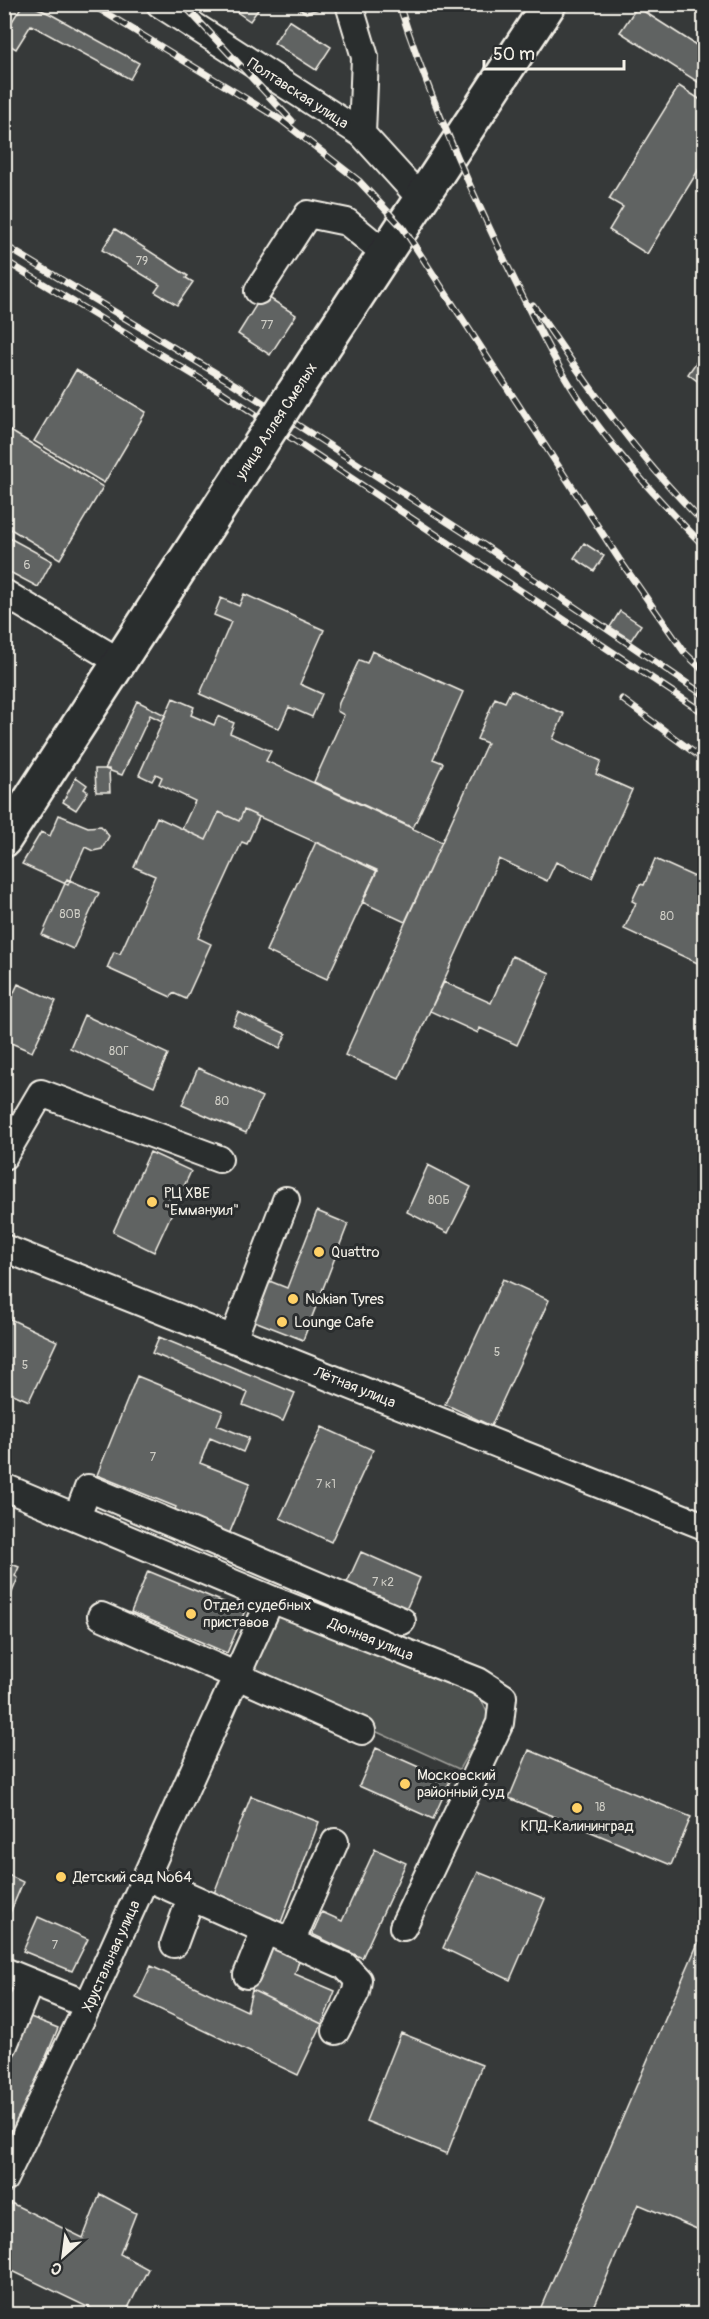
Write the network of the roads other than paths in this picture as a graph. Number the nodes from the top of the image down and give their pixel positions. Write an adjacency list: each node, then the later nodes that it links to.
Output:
1 (160, 4): 4 (street, Полтавская улица)
2 (349, 4): 4 (street)
3 (549, 4): 5 (main road, улица Аллея Смелых)
4 (362, 134): 5 (street, Полтавская улица)
5 (422, 200): 6 (main road, улица Аллея Смелых)
6 (386, 254): 7 (street); 9 (main road, улица Аллея Смелых, bridge)
7 (258, 291)
8 (4, 593): 9 (street)
9 (120, 662): 10 (main road, улица Аллея Смелых)
10 (4, 840)
11 (4, 1156): 12 (street)
12 (219, 1158)
13 (286, 1200): 15 (street)
14 (4, 1248): 15 (street, Лётная улица)
15 (233, 1339): 18 (street, Лётная улица)
16 (4, 1487): 17 (street, Дюнная улица)
17 (77, 1517): 19 (street, Дюнная улица); 21 (street)
18 (705, 1527)
19 (271, 1599): 22 (street, Хрустальная улица); 27 (street, Дюнная улица)
20 (101, 1616): 22 (street)
21 (402, 1621)
22 (237, 1675): 23 (street); 25 (street, Хрустальная улица)
23 (362, 1731)
24 (335, 1842): 29 (street)
25 (146, 1877): 26 (street); 34 (street, Хрустальная улица)
26 (191, 1898): 28 (street); 30 (street)
27 (403, 1927)
28 (265, 1930): 29 (street); 32 (street)
29 (291, 1942): 35 (street)
30 (174, 1944)
31 (4, 1971): 33 (street)
32 (248, 1975)
33 (30, 1982): 34 (street); 36 (street)
34 (88, 2006): 37 (street, Хрустальная улица)
35 (336, 2031)
36 (4, 2045)
37 (4, 2179)

